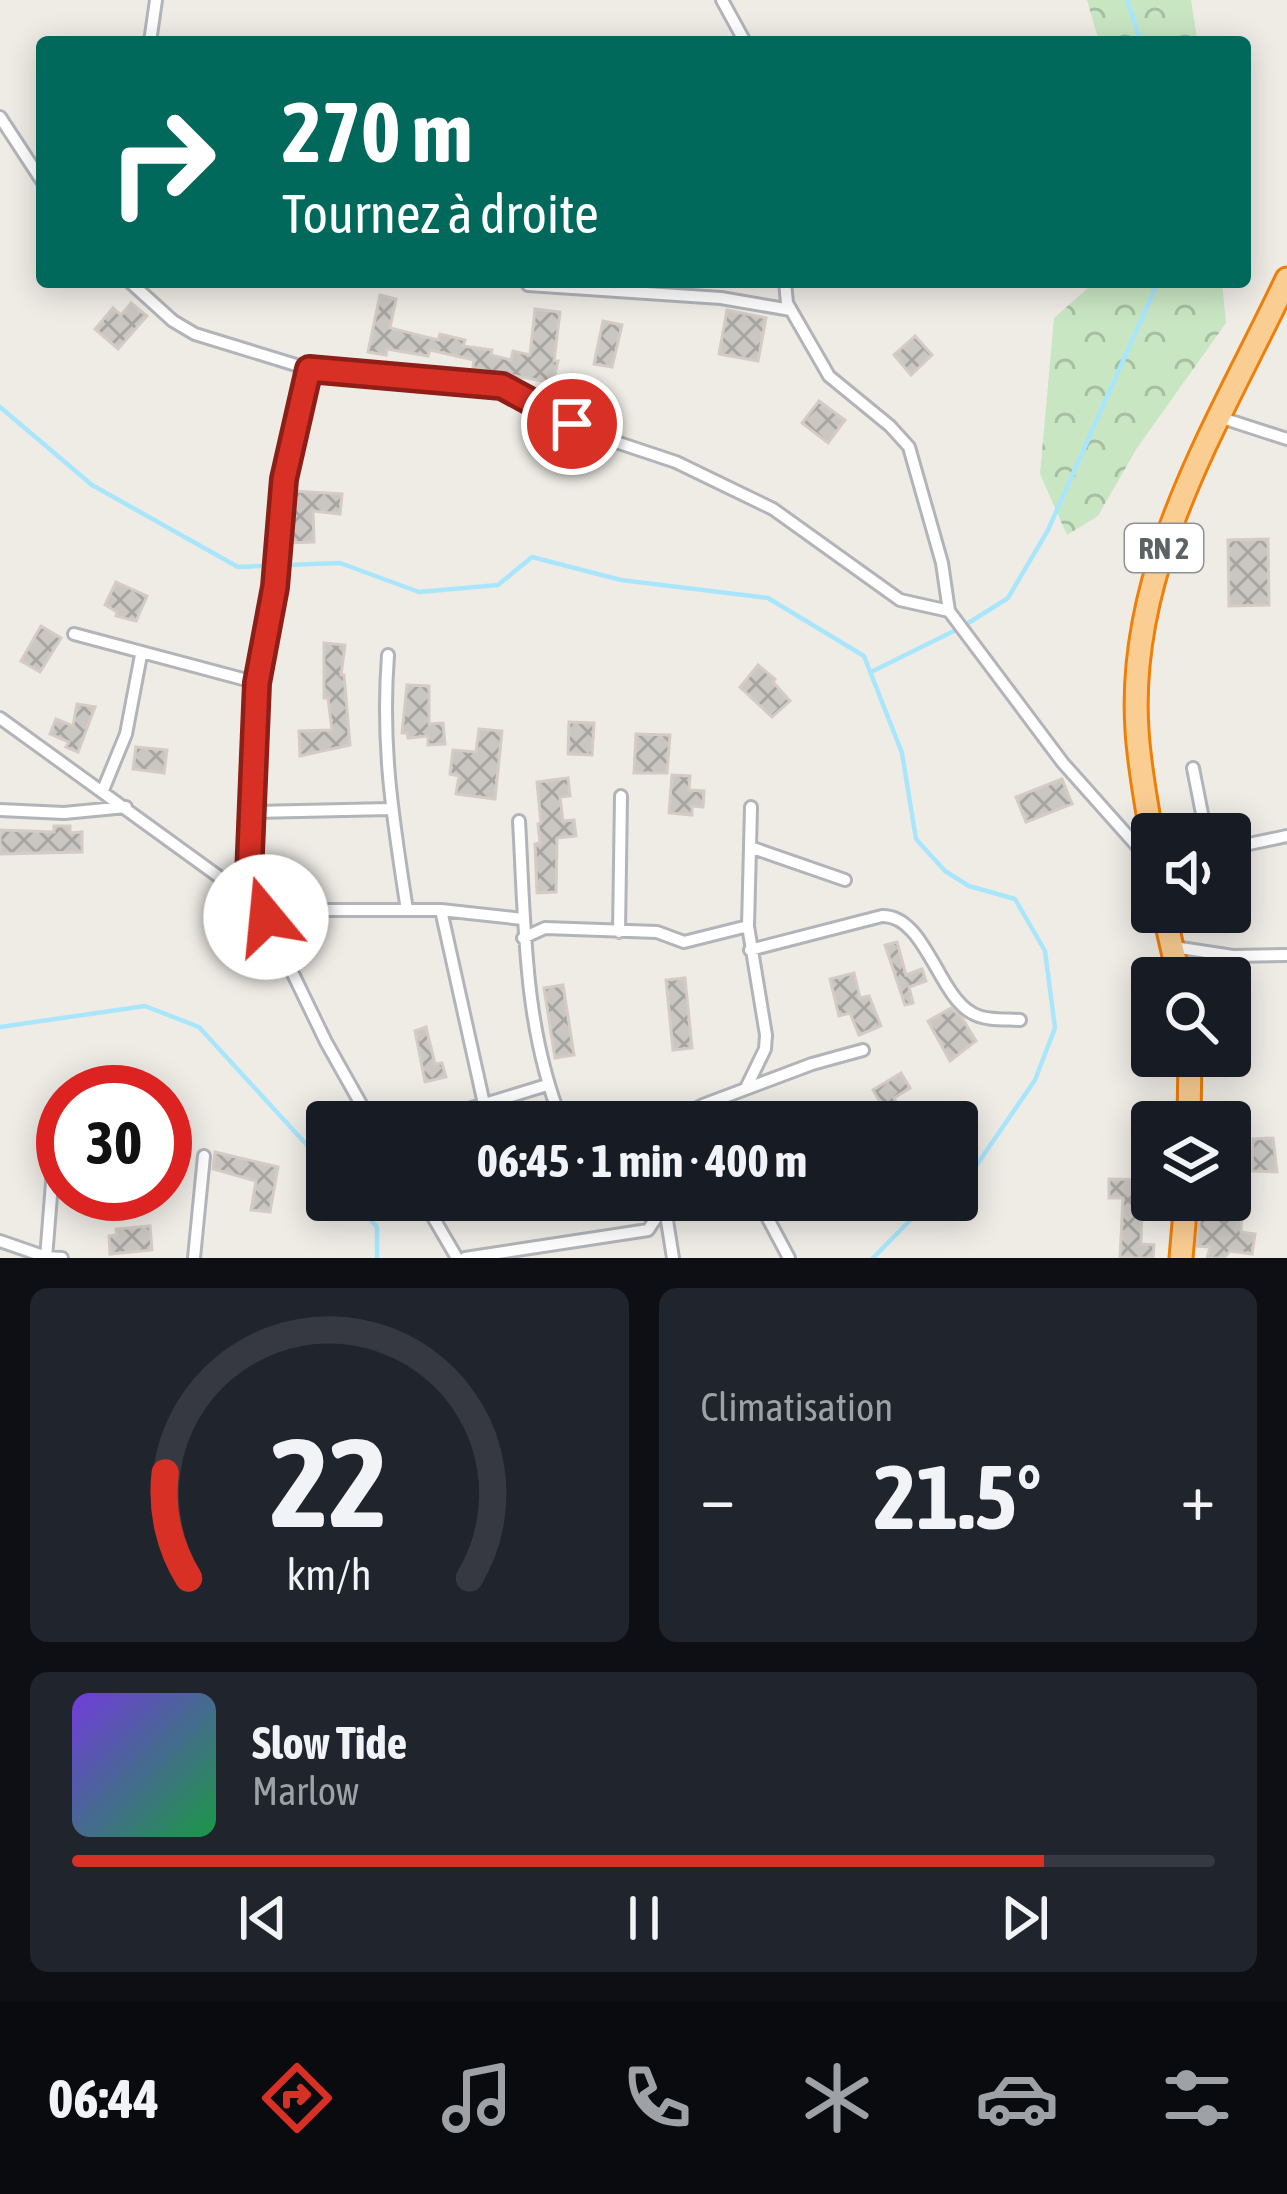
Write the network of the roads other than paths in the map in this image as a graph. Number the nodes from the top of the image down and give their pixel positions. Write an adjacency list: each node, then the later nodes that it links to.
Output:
1 (722, 0): 4 (street)
2 (155, 1): 3 (street)
3 (151, 36)
4 (742, 36)
5 (0, 117): 6 (street)
6 (36, 172)
7 (1287, 279): 12 (highway, RN 2)
8 (136, 288): 13 (street)
9 (583, 288): 11 (street)
10 (785, 288): 11 (street)
11 (790, 310): 16 (street)
12 (1280, 314): 14 (highway, RN 2)
13 (309, 369): 16 (street); 20 (street)
14 (1219, 417): 15 (street); 30 (highway, RN 2)
15 (1287, 440)
16 (950, 611): 34 (street)
17 (74, 634): 18 (street)
18 (141, 655): 20 (street); 23 (street)
19 (388, 655): 27 (street)
20 (257, 683): 29 (street)
21 (0, 718): 23 (street)
22 (1193, 768): 31 (street)
23 (103, 790): 25 (street)
24 (621, 796): 44 (street)
25 (126, 807): 28 (street); 38 (street)
26 (751, 807): 36 (street)
27 (390, 809): 29 (street); 40 (street)
28 (0, 810)
29 (254, 812): 38 (street)
30 (1148, 813)
31 (1202, 813)
32 (519, 821): 42 (street)
33 (1287, 836): 35 (street)
34 (1131, 839)
35 (1251, 844)
36 (750, 848): 37 (street); 43 (street)
37 (845, 880)
38 (248, 900): 39 (street)
39 (259, 910): 40 (street); 55 (street)
40 (407, 910): 41 (street)
41 (441, 910): 42 (street); 56 (street)
42 (523, 919): 46 (street)
43 (748, 926): 44 (street); 48 (street)
44 (619, 932): 46 (street)
45 (1168, 933): 47 (highway)
46 (524, 938): 53 (street)
47 (1171, 946): 49 (street); 50 (highway)
48 (750, 950): 51 (street); 54 (street)
49 (1287, 955)
50 (1174, 957)
51 (1020, 1021)
52 (863, 1050): 54 (street)
53 (547, 1084): 57 (street); 58 (street)
54 (746, 1088): 59 (street)
55 (359, 1101)
56 (483, 1101)
57 (496, 1101)
58 (554, 1101)
59 (715, 1101)
60 (204, 1156): 70 (street)
61 (49, 1221): 68 (street)
62 (436, 1221): 71 (street)
63 (653, 1221): 71 (street)
64 (667, 1221): 72 (street)
65 (769, 1221): 73 (street)
66 (1184, 1221): 74 (highway)
67 (0, 1241): 68 (street)
68 (46, 1257): 69 (street)
69 (62, 1258)
70 (194, 1258)
71 (461, 1258)
72 (674, 1258)
73 (789, 1258)
74 (1180, 1258)

